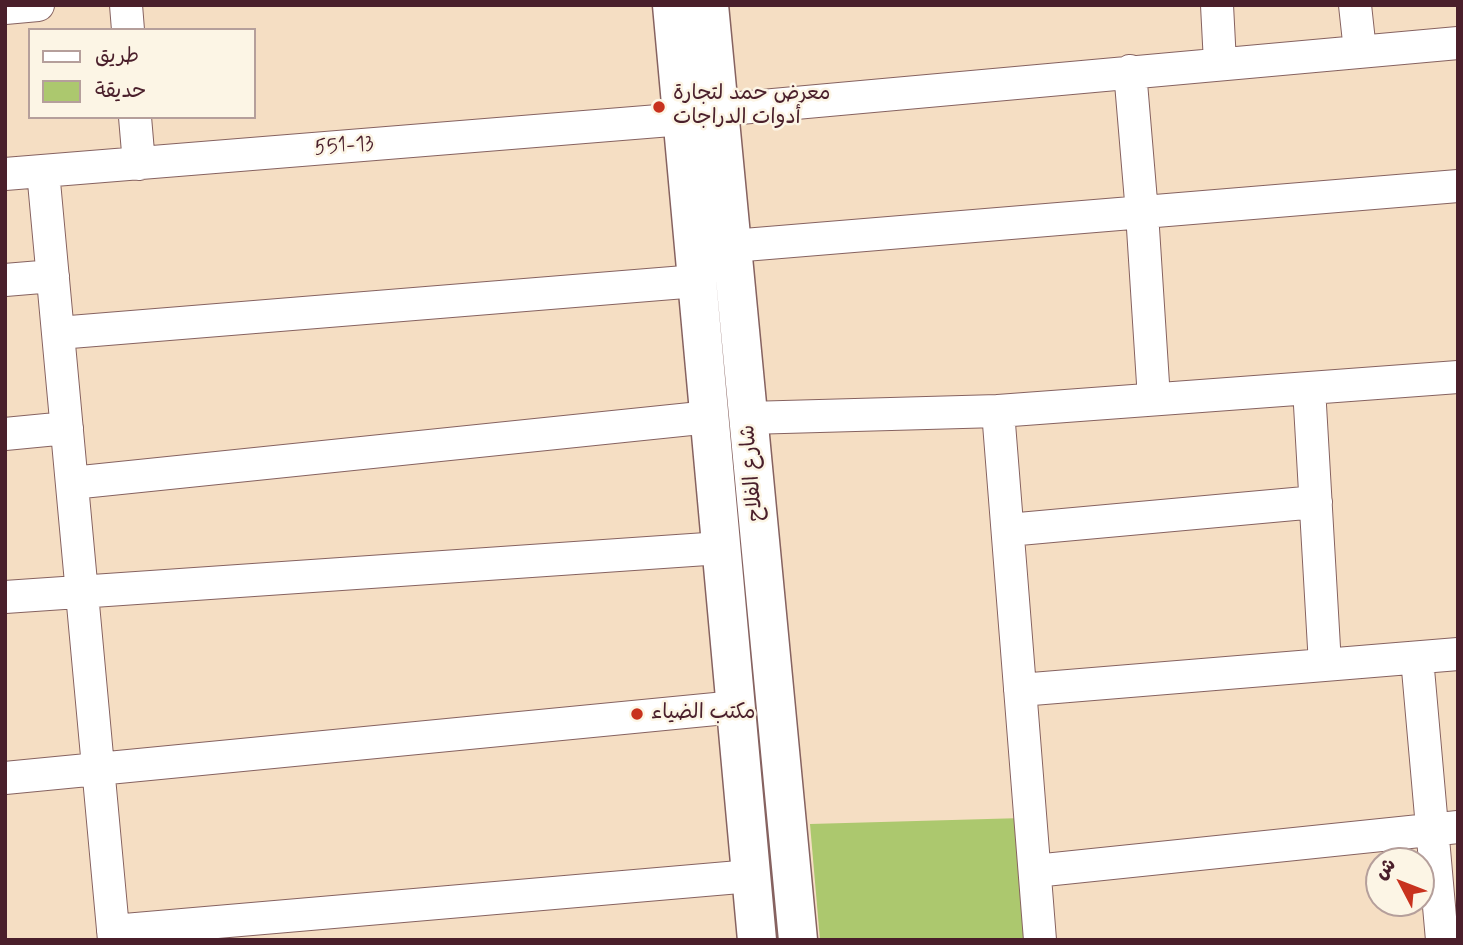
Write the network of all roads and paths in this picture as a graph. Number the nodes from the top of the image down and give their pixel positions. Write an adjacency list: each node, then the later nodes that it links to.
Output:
1 (38, 5): 7 (street)
2 (126, 5): 8 (street)
3 (672, 5): 13 (main road, شارع الفلاح)
4 (709, 5): 13 (main road, شارع الفلاح)
5 (1217, 5): 11 (street)
6 (1355, 5): 10 (street)
7 (5, 8)
8 (128, 28)
9 (1458, 43): 10 (street, 551-13)
10 (1360, 51): 11 (street, 551-13)
11 (1220, 63): 12 (street, 551-13)
12 (1130, 71): 13 (street, 551-13); 19 (street)
13 (701, 115): 15 (street, 551-13); 20 (main road, شارع الفلاح); 23 (main road, شارع الفلاح)
14 (135, 119): 15 (street)
15 (139, 164): 16 (street, 551-13)
16 (43, 171): 17 (street, 551-13); 21 (street)
17 (5, 174)
18 (1458, 186): 19 (street)
19 (1142, 213): 20 (street); 27 (street)
20 (732, 247): 30 (main road, شارع الفلاح)
21 (53, 276): 22 (street); 24 (street)
22 (5, 280)
23 (697, 281): 24 (street); 29 (main road, شارع الفلاح)
24 (58, 333): 31 (street)
25 (1458, 377): 26 (street)
26 (1309, 388): 27 (street); 34 (street)
27 (1154, 399): 28 (street)
28 (998, 411): 30 (street); 35 (street)
29 (710, 417): 33 (street); 36 (main road, شارع الفلاح)
30 (748, 418): 51 (main road, شارع الفلاح)
31 (67, 428): 32 (street); 33 (street)
32 (5, 433)
33 (72, 483): 37 (street)
34 (1316, 502): 35 (street); 41 (street)
35 (1007, 530): 42 (street)
36 (721, 548): 37 (street); 43 (main road, شارع الفلاح)
37 (82, 590): 38 (street); 44 (street)
38 (5, 597)
39 (1458, 654): 40 (street)
40 (1417, 658): 41 (street); 46 (street)
41 (1325, 665): 42 (street)
42 (1020, 690): 47 (street)
43 (736, 707): 44 (street); 48 (main road, شارع الفلاح)
44 (98, 769): 45 (street); 49 (street)
45 (5, 778)
46 (1445, 828): 47 (street); 53 (street)
47 (1035, 871): 52 (street)
48 (751, 876): 49 (street); 50 (main road, شارع الفلاح)
49 (113, 935)
50 (757, 940)
51 (798, 940)
52 (1040, 940)
53 (1442, 940)

